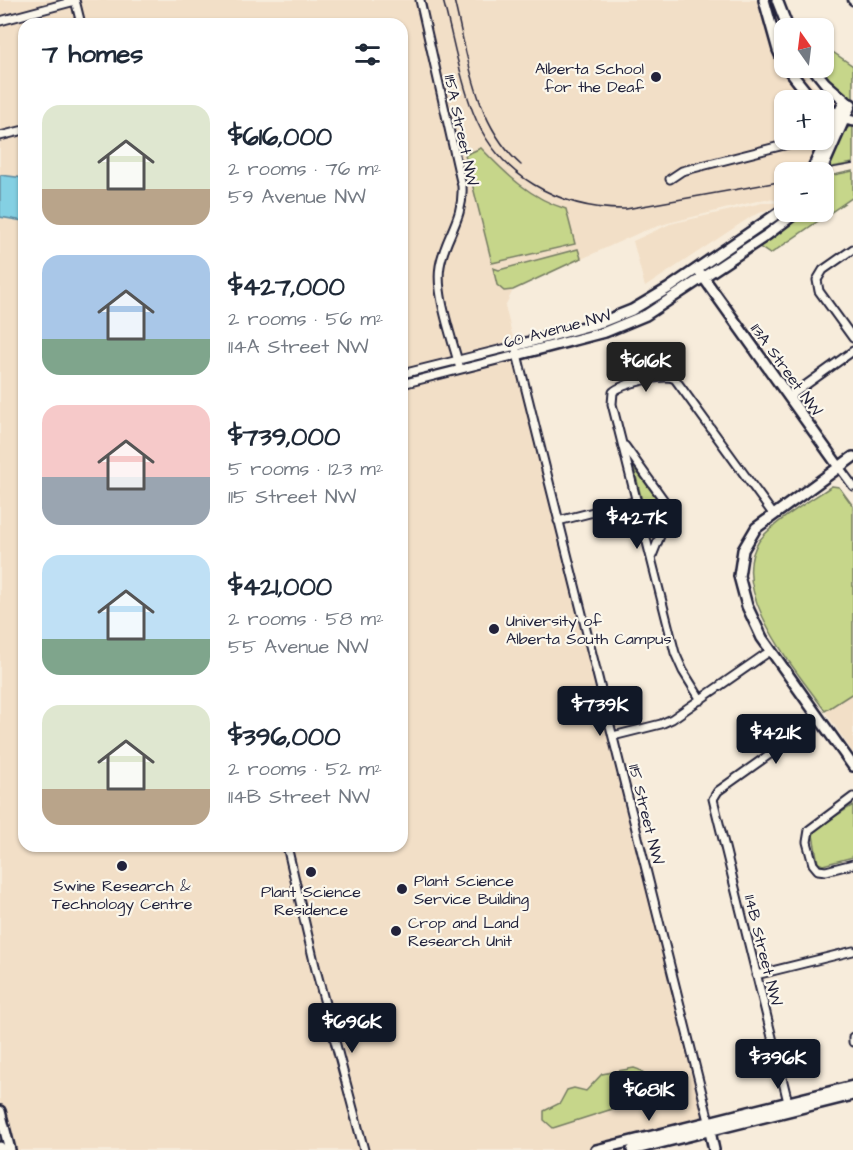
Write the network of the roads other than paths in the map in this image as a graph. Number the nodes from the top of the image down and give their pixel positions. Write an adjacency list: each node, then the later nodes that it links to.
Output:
1 (420, 0): 27 (street, 115A Street NW)
2 (764, 0): 8 (street)
3 (777, 0): 6 (street)
4 (75, 1): 5 (street); 7 (street)
5 (79, 18)
6 (784, 18)
7 (0, 21)
8 (774, 36)
9 (795, 78): 11 (street)
10 (821, 78): 12 (street)
11 (805, 90)
12 (850, 103): 13 (street)
13 (845, 118): 15 (street)
14 (18, 132): 16 (street)
15 (834, 135)
16 (0, 136)
17 (774, 148): 18 (street)
18 (670, 179)
19 (774, 216): 22 (street, 60 Avenue NW)
20 (784, 222): 23 (street, 60 Avenue NW)
21 (853, 249): 24 (street)
22 (698, 269): 23 (street, 113A Street NW); 25 (street, 60 Avenue NW)
23 (704, 277): 25 (street, 60 Avenue NW); 31 (street, 113A Street NW)
24 (853, 338)
25 (516, 350): 27 (street, 60 Avenue NW); 28 (street, 60 Avenue NW); 38 (street, 115 Street NW)
26 (853, 351): 31 (street)
27 (458, 360): 28 (street, 115A Street NW); 29 (street, 60 Avenue NW)
28 (460, 369): 30 (street, 60 Avenue NW)
29 (408, 372)
30 (408, 382)
31 (789, 397): 34 (street, 113A Street NW)
32 (622, 442): 36 (street); 37 (street); 39 (street)
33 (853, 457): 34 (street)
34 (839, 467): 35 (street, 113A Street NW); 37 (street)
35 (853, 486)
36 (637, 501): 38 (street); 39 (street)
37 (773, 514): 40 (street)
38 (558, 521): 43 (street, 115 Street NW)
39 (651, 557): 41 (street)
40 (770, 651): 41 (street); 42 (street)
41 (701, 700): 43 (street)
42 (819, 719): 44 (street); 49 (street, 114B Street NW)
43 (613, 736): 56 (street, 115 Street NW)
44 (853, 766)
45 (853, 797): 47 (street)
46 (288, 852): 58 (street)
47 (853, 864)
48 (853, 951): 49 (street)
49 (756, 975): 54 (street, 114B Street NW)
50 (853, 1037): 51 (street)
51 (853, 1042)
52 (853, 1086): 54 (street)
53 (853, 1095): 54 (street)
54 (789, 1106): 56 (street)
55 (0, 1111): 57 (street)
56 (709, 1126): 59 (street); 60 (street); 61 (street, 115 Street NW)
57 (10, 1150)
58 (364, 1150)
59 (596, 1150)
60 (632, 1150)
61 (714, 1150)

